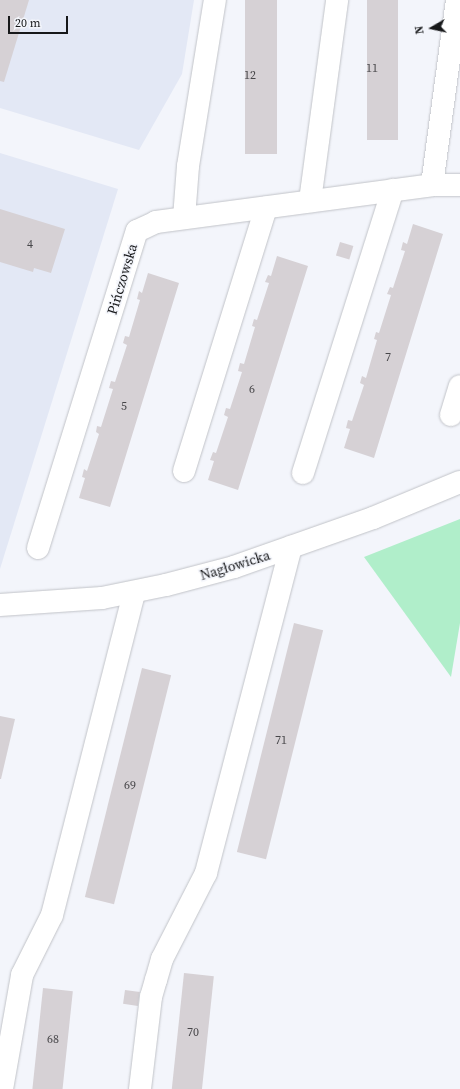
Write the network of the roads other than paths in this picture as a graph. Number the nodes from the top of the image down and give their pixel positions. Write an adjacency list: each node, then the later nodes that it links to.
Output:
1 (215, 0): 9 (street)
2 (337, 0): 7 (street)
3 (457, 0): 4 (street)
4 (432, 185): 5 (street, Pińczowska); 6 (street, Pińczowska)
5 (460, 185)
6 (393, 190): 7 (street, Pińczowska); 13 (street)
7 (310, 201): 8 (street, Pińczowska)
8 (266, 207): 9 (street, Pińczowska); 12 (street)
9 (184, 218): 16 (street, Pińczowska)
10 (460, 386): 11 (street)
11 (451, 415)
12 (184, 471)
13 (303, 473)
14 (460, 482): 15 (street, Nagłowicka)
15 (291, 547): 17 (street, Nagłowicka); 20 (street)
16 (38, 548)
17 (134, 592): 18 (street, Nagłowicka); 19 (street)
18 (0, 605)
19 (2, 1089)
20 (140, 1089)

